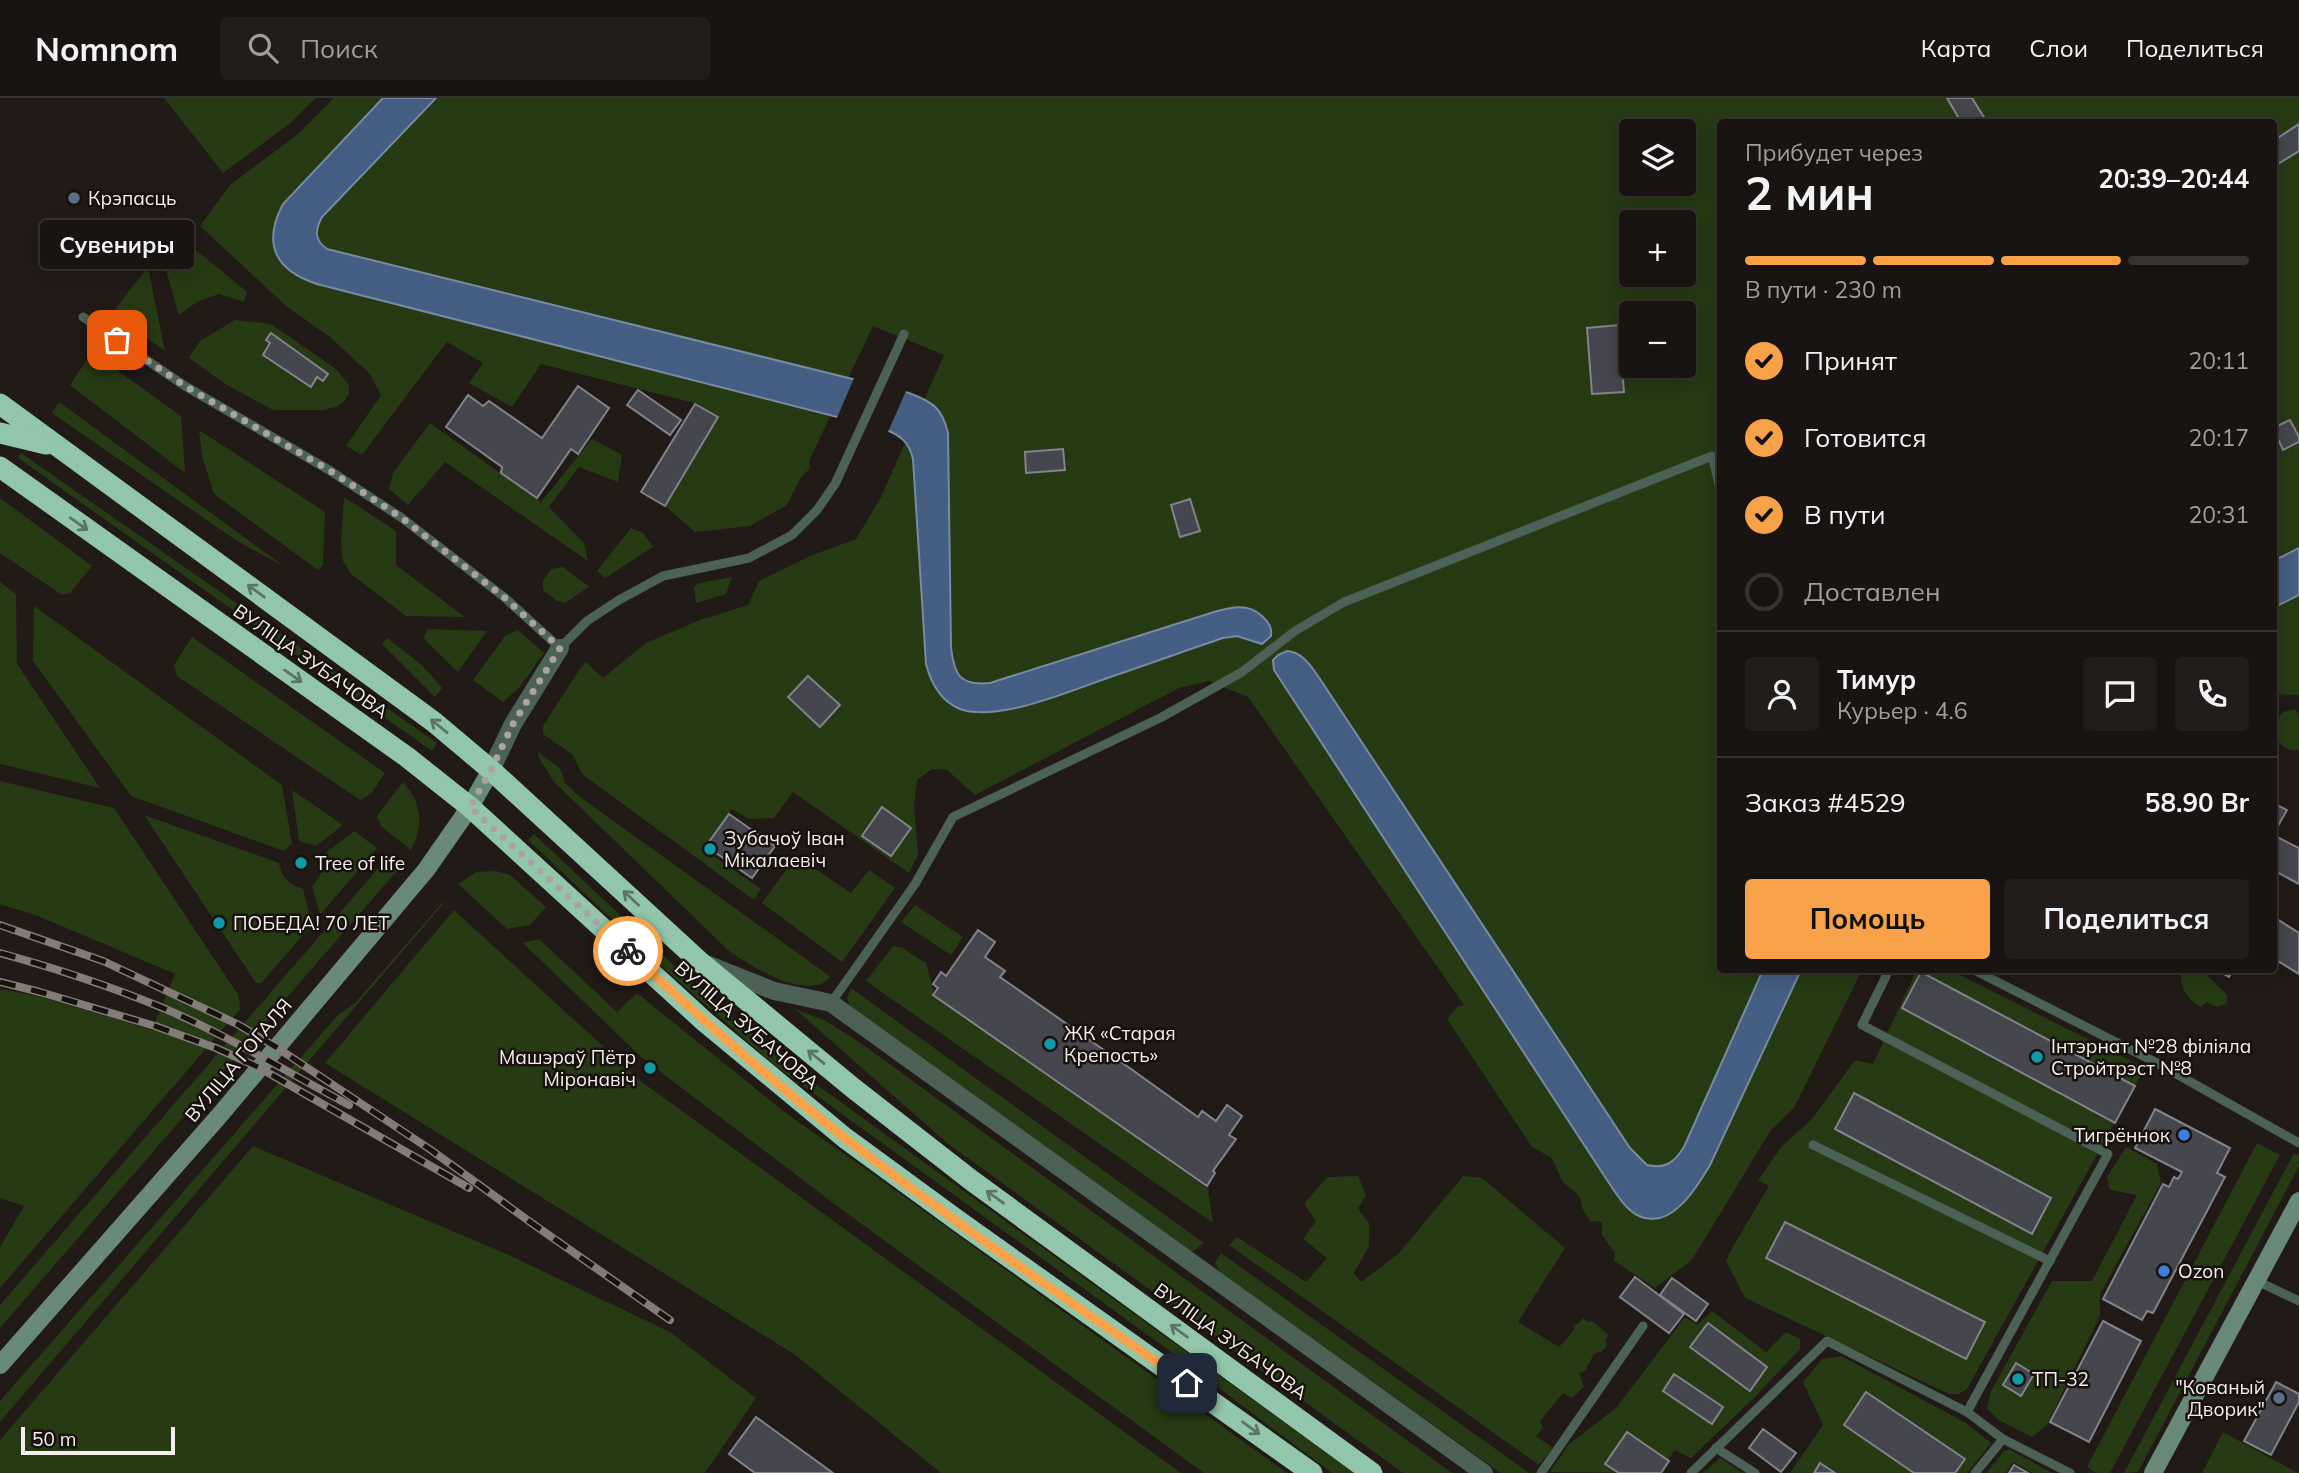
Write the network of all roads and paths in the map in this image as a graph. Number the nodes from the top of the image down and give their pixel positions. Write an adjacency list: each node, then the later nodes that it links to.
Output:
1 (83, 317): 10 (lane)
2 (904, 334): 10 (lane)
3 (0, 404): 5 (highway, ВУЛІЦА ЗУБАЧОВА)
4 (0, 433): 5 (highway)
5 (59, 447): 11 (highway, ВУЛІЦА ЗУБАЧОВА, one-way to 5)
6 (0, 467): 9 (highway, ВУЛІЦА ЗУБАЧОВА)
7 (1717, 476): 16 (lane)
8 (0, 480): 9 (highway)
9 (23, 484): 12 (highway, ВУЛІЦА ЗУБАЧОВА, one-way to 12)
10 (560, 648): 11 (street)
11 (491, 770): 12 (main road, ВУЛІЦА ГОГАЛЯ); 13 (highway, ВУЛІЦА ЗУБАЧОВА, one-way to 11)
12 (470, 807): 24 (main road, ВУЛІЦА ГОГАЛЯ); 28 (highway, ВУЛІЦА ЗУБАЧОВА, one-way to 28)
13 (699, 961): 16 (street, ВУЛІЦА ЗУБАЧОВА); 29 (highway, ВУЛІЦА ЗУБАЧОВА, one-way to 13)
14 (1888, 973): 20 (lane)
15 (1980, 973): 17 (lane)
16 (831, 1003): 30 (street)
17 (2299, 1143)
18 (1813, 1144): 20 (lane)
19 (2299, 1200): 21 (main road)
20 (2050, 1261): 25 (lane)
21 (2257, 1281): 22 (lane); 36 (main road)
22 (2299, 1301)
23 (1643, 1326): 31 (lane)
24 (0, 1365)
25 (1967, 1412): 26 (lane); 27 (lane)
26 (2003, 1439): 34 (lane); 35 (lane)
27 (1716, 1448): 32 (lane); 33 (lane)
28 (1312, 1473)
29 (1372, 1473)
30 (1484, 1473)
31 (1541, 1473)
32 (1691, 1473)
33 (1755, 1473)
34 (1975, 1473)
35 (2070, 1473)
36 (2153, 1473)

